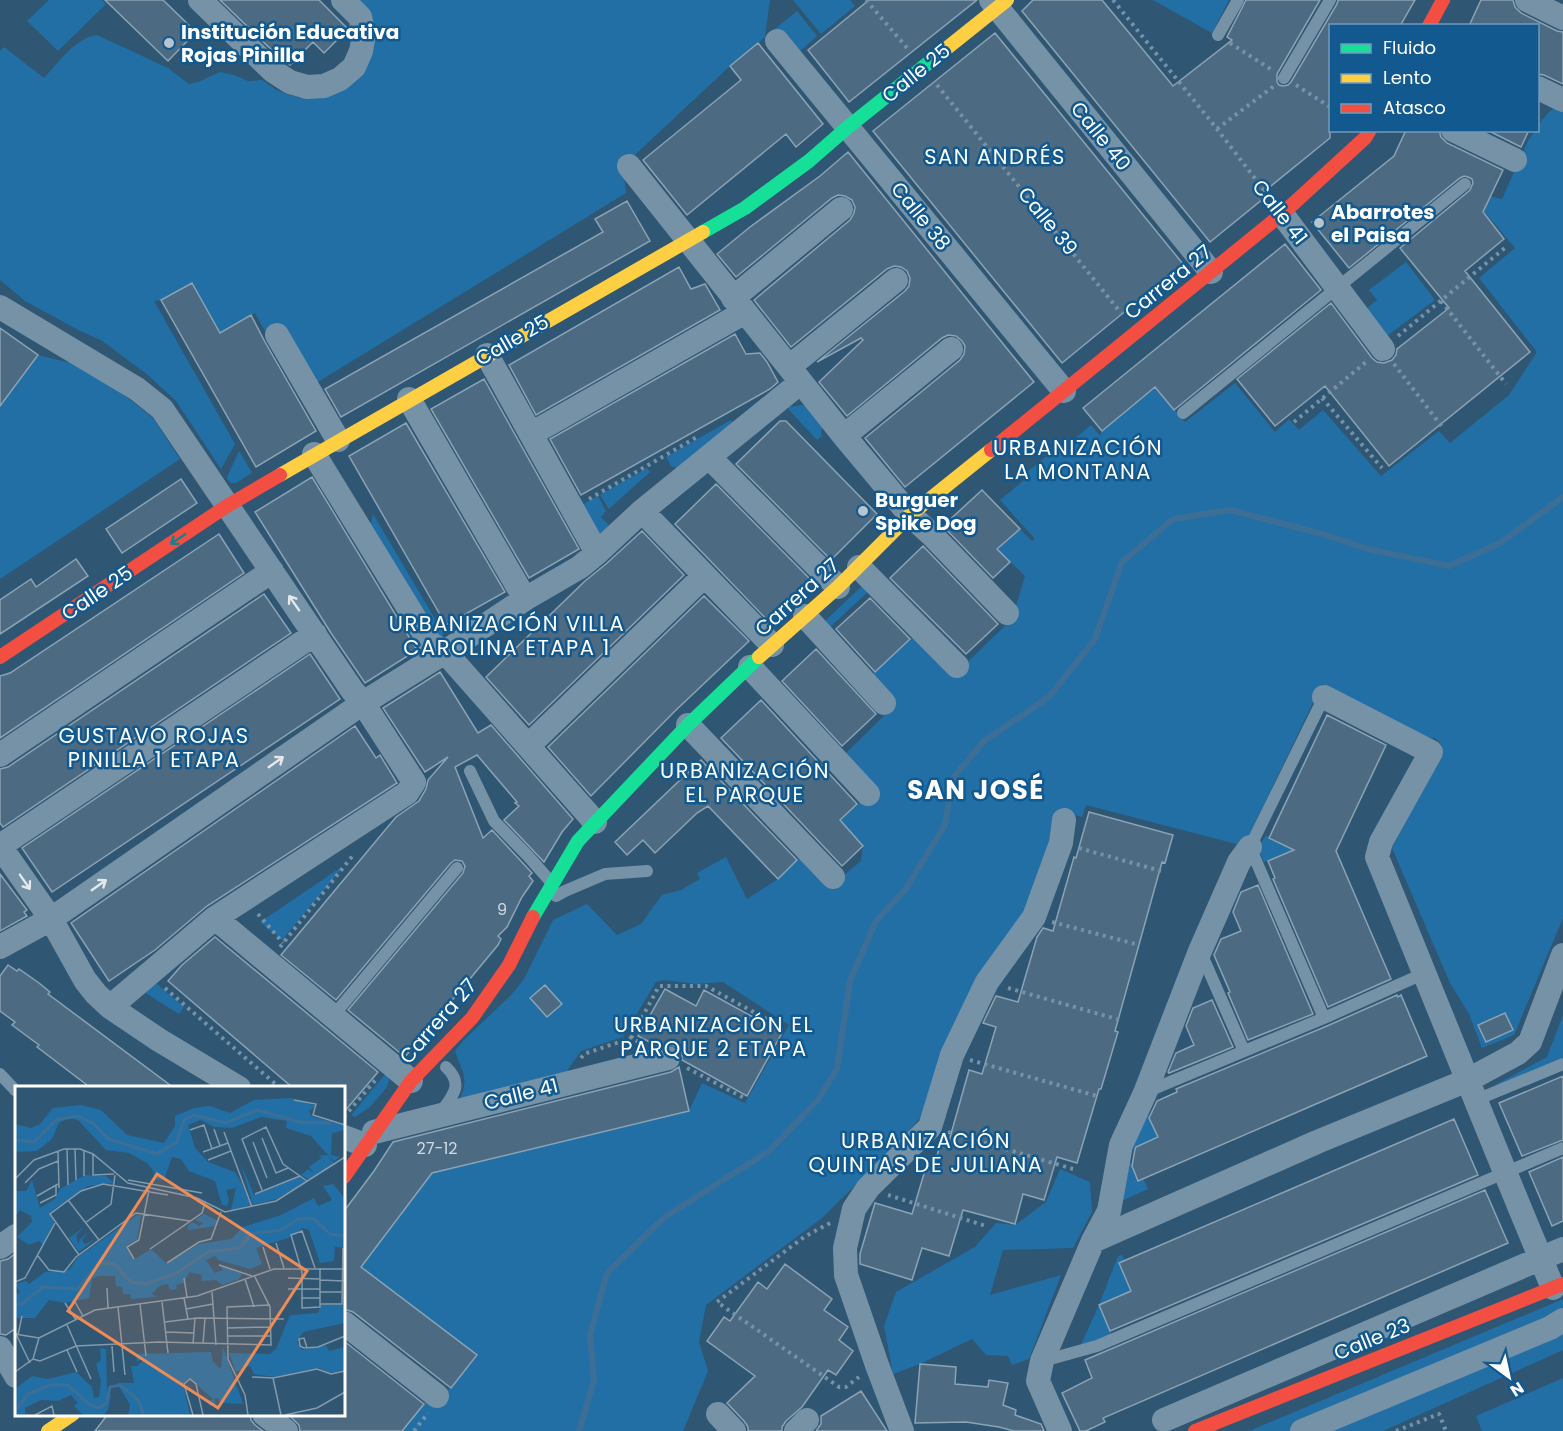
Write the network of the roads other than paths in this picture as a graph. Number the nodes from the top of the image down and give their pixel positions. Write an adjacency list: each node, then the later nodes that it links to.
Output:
1 (200, 0): 2 (street)
2 (343, 0)
3 (1238, 0): 10 (lane)
4 (1330, 0): 12 (lane)
5 (1443, 0): 9 (street)
6 (1527, 0): 8 (street)
7 (998, 3): 15 (street, Calle 25); 24 (street, Calle 40)
8 (1563, 18)
9 (1430, 24)
10 (1218, 35)
11 (777, 41): 15 (street, Calle 38)
12 (1284, 78)
13 (1539, 88): 14 (street)
14 (1563, 100)
15 (848, 127): 23 (street, Calle 25); 34 (street, Calle 38)
16 (1369, 132): 22 (street, Carrera 27)
17 (1457, 132): 18 (street)
18 (1515, 160)
19 (629, 166): 23 (street)
20 (1465, 184): 26 (lane)
21 (841, 209): 27 (street)
22 (1282, 214): 24 (street, Carrera 27); 26 (street, Calle 41)
23 (687, 240): 27 (street); 32 (street, Calle 25)
24 (1211, 272): 34 (street, Carrera 27)
25 (896, 280): 33 (street)
26 (1338, 289): 31 (street, Calle 41); 36 (lane)
27 (739, 305): 33 (street); 37 (street)
28 (0, 307): 42 (street)
29 (278, 335): 39 (street)
30 (951, 349): 38 (street)
31 (1383, 349)
32 (486, 355): 35 (street, Calle 25); 37 (street)
33 (795, 374): 38 (street); 41 (street)
34 (1064, 391): 44 (street, Carrera 27)
35 (409, 399): 39 (street, Calle 25); 50 (street)
36 (1183, 413)
37 (531, 434): 45 (street)
38 (844, 436): 44 (street)
39 (338, 440): 40 (street, Calle 25)
40 (314, 454): 42 (street, Calle 25); 55 (street)
41 (709, 457): 43 (street); 49 (street)
42 (227, 506): 47 (street); 56 (street, Calle 25, one-way to 56)
43 (642, 511): 45 (street); 48 (street)
44 (910, 515): 46 (street, Carrera 27); 51 (street)
45 (597, 553): 50 (street)
46 (859, 567): 49 (street, Carrera 27); 57 (street)
47 (272, 571): 53 (street, one-way to 47); 64 (street)
48 (704, 576): 54 (street); 63 (street)
49 (838, 587): 52 (street, Carrera 27)
50 (525, 599): 55 (street)
51 (1007, 613)
52 (805, 616): 54 (street, Carrera 27); 61 (street)
53 (315, 634): 60 (street); 69 (street)
54 (772, 645): 58 (street, Carrera 27)
55 (445, 652): 60 (street); 63 (street)
56 (0, 657)
57 (957, 666)
58 (750, 667): 62 (street, Carrera 27); 66 (street)
59 (1324, 697): 70 (lane); 81 (street)
60 (363, 703): 76 (street); 77 (street, one-way to 60)
61 (884, 703)
62 (688, 725): 67 (street, Carrera 27); 73 (street)
63 (528, 746): 67 (street)
64 (0, 754)
65 (470, 771): 74 (lane)
66 (868, 794)
67 (595, 822): 74 (street, Carrera 27)
68 (1062, 832): 117 (street)
69 (0, 846): 77 (street, one-way to 77)
70 (1250, 847): 79 (street); 84 (lane)
71 (458, 868): 83 (lane)
72 (647, 871): 75 (lane)
73 (833, 878)
74 (553, 885): 75 (street, Carrera 27)
75 (539, 906): 90 (street, Carrera 27)
76 (216, 918): 82 (street); 83 (street)
77 (51, 919): 78 (street); 82 (street)
78 (0, 947)
79 (1200, 951): 85 (lane); 94 (street)
80 (1563, 955): 93 (street)
81 (1425, 973): 84 (lane); 93 (street)
82 (110, 1007): 91 (street)
83 (333, 1016): 90 (street)
84 (1324, 1018): 85 (lane)
85 (1244, 1051): 94 (lane)
86 (668, 1058): 95 (street, Calle 41)
87 (1563, 1064): 93 (lane)
88 (446, 1067): 95 (lane)
89 (0, 1074): 92 (lane)
90 (411, 1081): 96 (street, Carrera 27)
91 (236, 1086)
92 (15, 1090)
93 (1472, 1090): 98 (street); 101 (street)
94 (1145, 1092): 101 (street)
95 (438, 1116): 96 (street, Calle 41)
96 (361, 1138): 99 (street, Carrera 27)
97 (1563, 1148): 98 (lane)
98 (1504, 1173): 104 (street); 110 (lane)
99 (345, 1175)
100 (15, 1237): 102 (street)
101 (1093, 1241): 110 (street)
102 (0, 1246)
103 (1563, 1249): 104 (street)
104 (1540, 1258): 105 (street); 114 (street)
105 (1558, 1286): 115 (street, Calle 23)
106 (1563, 1320): 120 (street)
107 (345, 1324): 112 (street)
108 (15, 1339): 109 (street)
109 (0, 1348): 111 (street)
110 (1042, 1361): 118 (street)
111 (15, 1374)
112 (437, 1396)
113 (267, 1416): 116 (street)
114 (1164, 1420)
115 (1244, 1422): 119 (street, Calle 23)
116 (286, 1431)
117 (903, 1431)
118 (1060, 1431)
119 (1195, 1431)
120 (1302, 1431)

